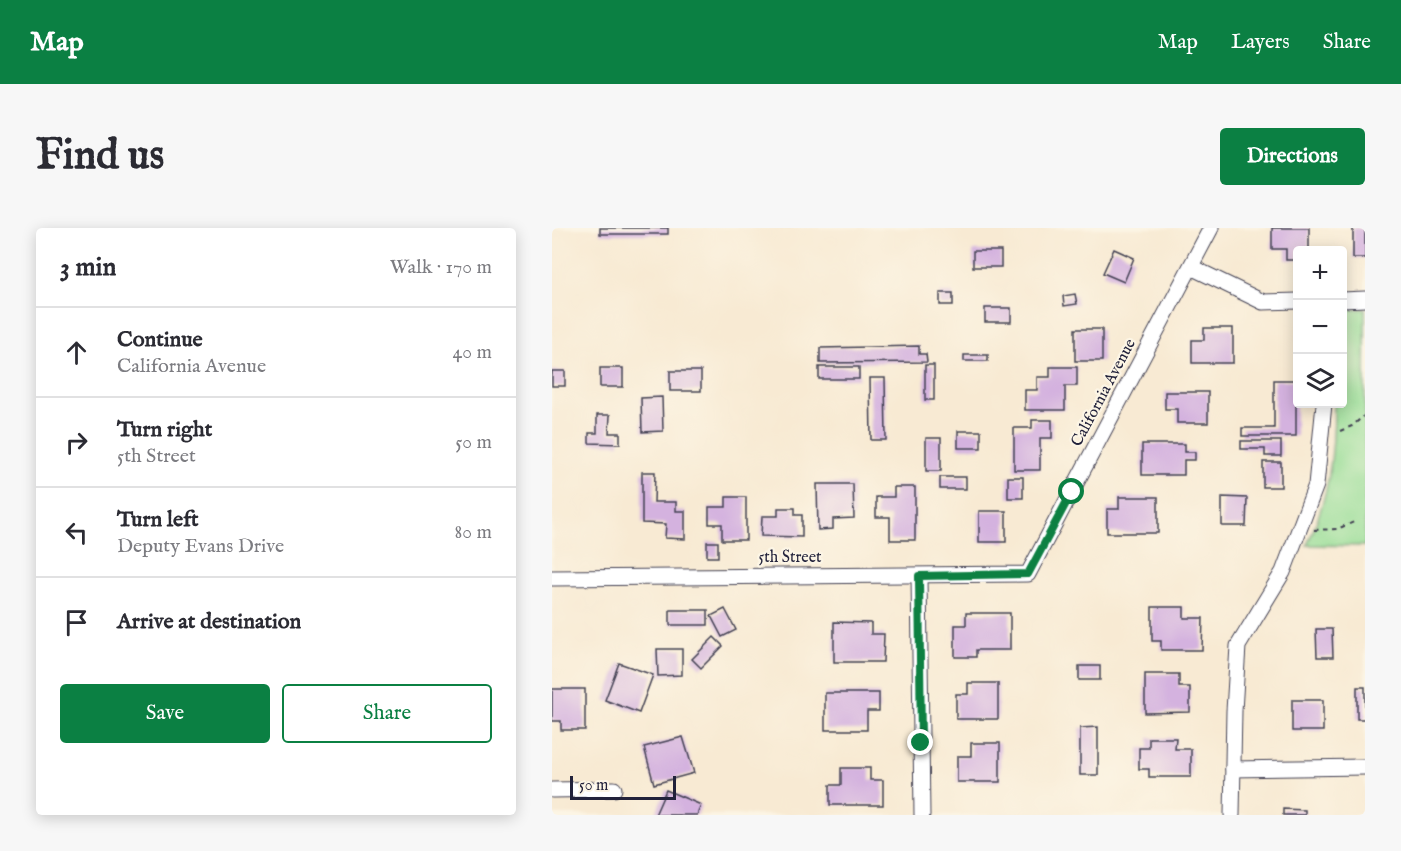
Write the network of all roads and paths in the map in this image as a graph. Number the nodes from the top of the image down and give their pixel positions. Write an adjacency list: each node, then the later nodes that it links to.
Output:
1 (1211, 228): 2 (street, California Avenue)
2 (1191, 267): 5 (street); 11 (street, California Avenue)
3 (1347, 300): 4 (street)
4 (1365, 300)
5 (1293, 301)
6 (1324, 408): 10 (street)
7 (1365, 415): 8 (path)
8 (1340, 431)
9 (1354, 522): 10 (path)
10 (1300, 528): 15 (street)
11 (1028, 574): 12 (street, 5th Street)
12 (919, 576): 13 (street, 5th Street); 18 (street)
13 (552, 578)
14 (1365, 768): 15 (street)
15 (1233, 769): 19 (street)
16 (614, 789): 17 (street)
17 (552, 790)
18 (922, 815)
19 (1232, 815)

